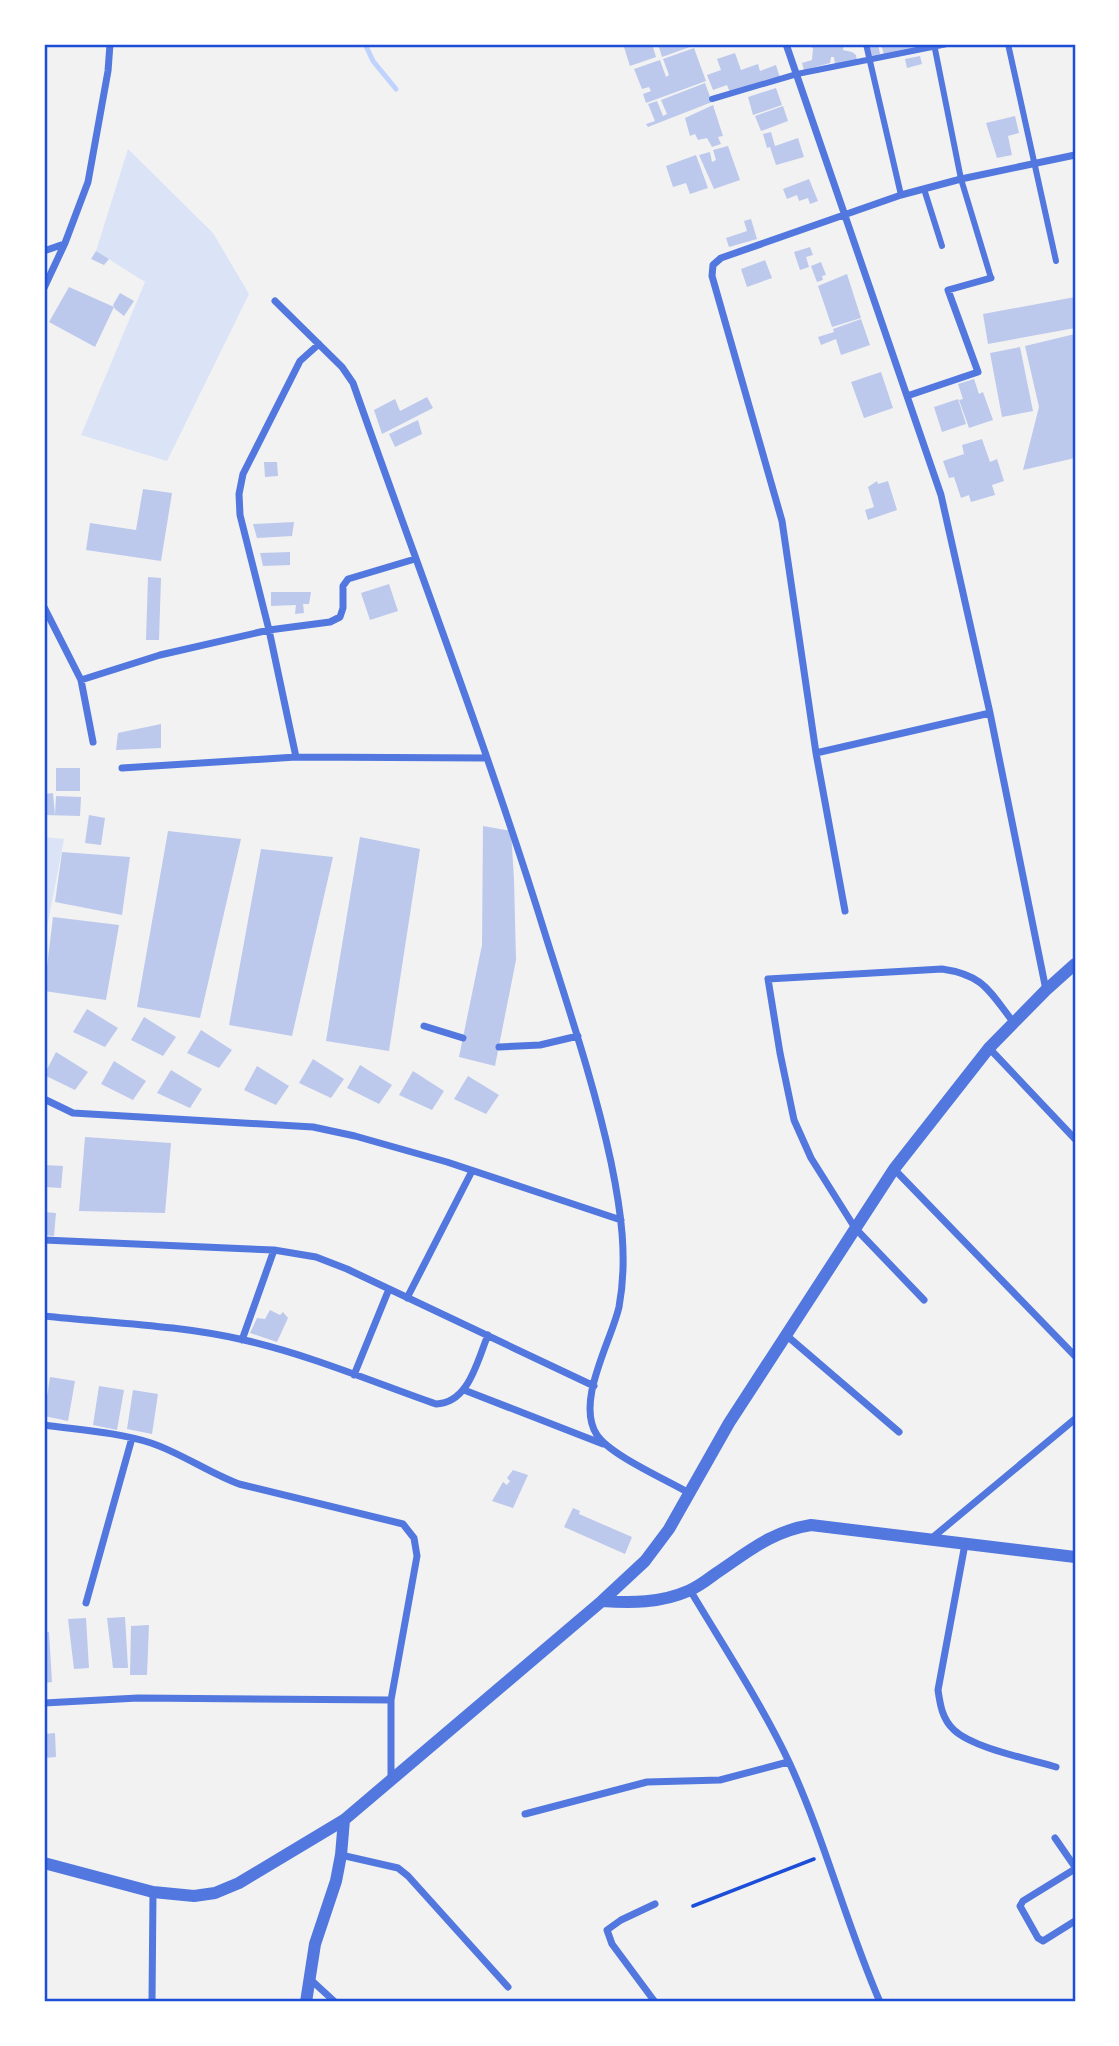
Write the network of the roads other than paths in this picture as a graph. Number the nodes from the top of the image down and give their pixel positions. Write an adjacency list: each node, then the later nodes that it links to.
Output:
1 (110, 44): 16 (street)
2 (786, 44): 8 (street)
3 (866, 44): 7 (street)
4 (947, 44): 6 (street)
5 (1008, 44): 11 (street)
6 (934, 45): 7 (street); 12 (street)
7 (870, 60): 8 (street); 14 (street)
8 (797, 74): 9 (street); 15 (street)
9 (712, 99)
10 (1075, 155): 11 (street)
11 (1035, 163): 12 (street); 19 (street)
12 (961, 178): 13 (street); 20 (street)
13 (924, 189): 14 (street); 17 (street)
14 (901, 195): 15 (street)
15 (844, 214): 24 (street); 31 (street)
16 (65, 243): 18 (street); 21 (street)
17 (943, 246)
18 (44, 251)
19 (1056, 261)
20 (991, 278): 24 (street)
21 (44, 288)
22 (275, 301): 23 (street)
23 (319, 344): 25 (street); 27 (street)
24 (907, 396): 29 (street)
25 (415, 559): 27 (street); 33 (street)
26 (44, 607): 28 (street)
27 (268, 630): 28 (street); 32 (street)
28 (81, 680): 30 (street)
29 (990, 713): 31 (street); 37 (street)
30 (93, 742)
31 (816, 752): 35 (street)
32 (296, 757): 33 (street); 34 (street)
33 (486, 758): 40 (street)
34 (122, 768)
35 (845, 911)
36 (1075, 964): 37 (street)
37 (1046, 990): 38 (street)
38 (1014, 1023): 43 (street); 49 (street)
39 (424, 1026): 41 (street)
40 (578, 1036): 42 (street); 48 (street)
41 (463, 1038)
42 (499, 1047)
43 (989, 1048): 45 (street); 46 (street)
44 (44, 1099): 47 (street)
45 (1075, 1139)
46 (894, 1169): 49 (street); 59 (street)
47 (472, 1171): 48 (street); 53 (street)
48 (621, 1220): 61 (street)
49 (855, 1228): 54 (street); 57 (street)
50 (44, 1240): 51 (street)
51 (274, 1250): 52 (street); 58 (street)
52 (389, 1289): 53 (street); 60 (street)
53 (407, 1298): 56 (street)
54 (925, 1300)
55 (44, 1316): 58 (street)
56 (488, 1335): 61 (street); 62 (street)
57 (786, 1335): 65 (street); 68 (street)
58 (242, 1339): 60 (street)
59 (1075, 1356)
60 (354, 1375): 62 (street)
61 (594, 1385): 67 (street)
62 (464, 1390): 67 (street)
63 (1075, 1419): 69 (street)
64 (44, 1425): 66 (street)
65 (899, 1432)
66 (132, 1438): 74 (street); 75 (street)
67 (604, 1444): 68 (street)
68 (689, 1493): 73 (street)
69 (932, 1538): 70 (street); 72 (street)
70 (965, 1544): 71 (street); 78 (street)
71 (1075, 1557)
72 (690, 1590): 73 (street); 77 (street)
73 (602, 1601): 79 (street)
74 (86, 1603)
75 (391, 1700): 76 (street); 79 (street)
76 (44, 1703)
77 (788, 1762): 80 (street); 95 (street)
78 (1056, 1767)
79 (391, 1781): 81 (street)
80 (525, 1814)
81 (344, 1820): 83 (street); 86 (street)
82 (1055, 1838): 85 (street)
83 (341, 1855): 89 (street); 90 (street)
84 (44, 1863): 86 (street)
85 (1075, 1868): 88 (street)
86 (153, 1892): 91 (street)
87 (655, 1904): 94 (street)
88 (1075, 1921)
89 (309, 1978): 92 (street); 93 (street)
90 (508, 1987)
91 (152, 2002)
92 (306, 2002)
93 (335, 2002)
94 (655, 2002)
95 (880, 2002)

